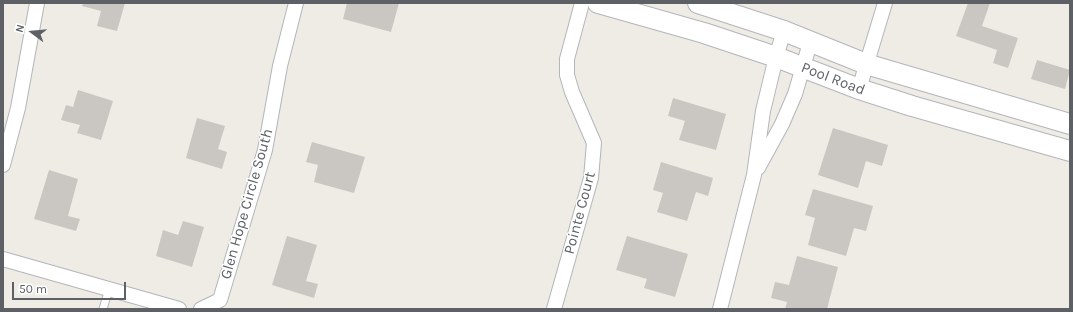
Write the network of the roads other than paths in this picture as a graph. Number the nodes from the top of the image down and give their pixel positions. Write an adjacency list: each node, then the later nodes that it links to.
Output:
1 (37, 3): 15 (street)
2 (296, 3): 19 (street, Glen Hope Circle South)
3 (582, 3): 22 (street, Pointe Court)
4 (598, 3): 9 (main road, Pool Road)
5 (698, 3): 7 (main road, Pool Road)
6 (885, 3): 10 (street)
7 (784, 31): 8 (main road, Pool Road); 9 (street)
8 (810, 43): 10 (main road, Pool Road); 11 (street)
9 (776, 57): 11 (main road, Pool Road); 16 (street)
10 (866, 64): 12 (street); 13 (main road, Pool Road)
11 (803, 67): 12 (main road, Pool Road); 16 (street)
12 (859, 90): 14 (main road, Pool Road)
13 (1070, 124)
14 (1070, 151)
15 (3, 165)
16 (754, 175): 23 (street)
17 (3, 259): 18 (street)
18 (109, 289): 20 (lane); 21 (street)
19 (205, 307)
20 (103, 309)
21 (179, 309)
22 (554, 309)
23 (720, 309)

